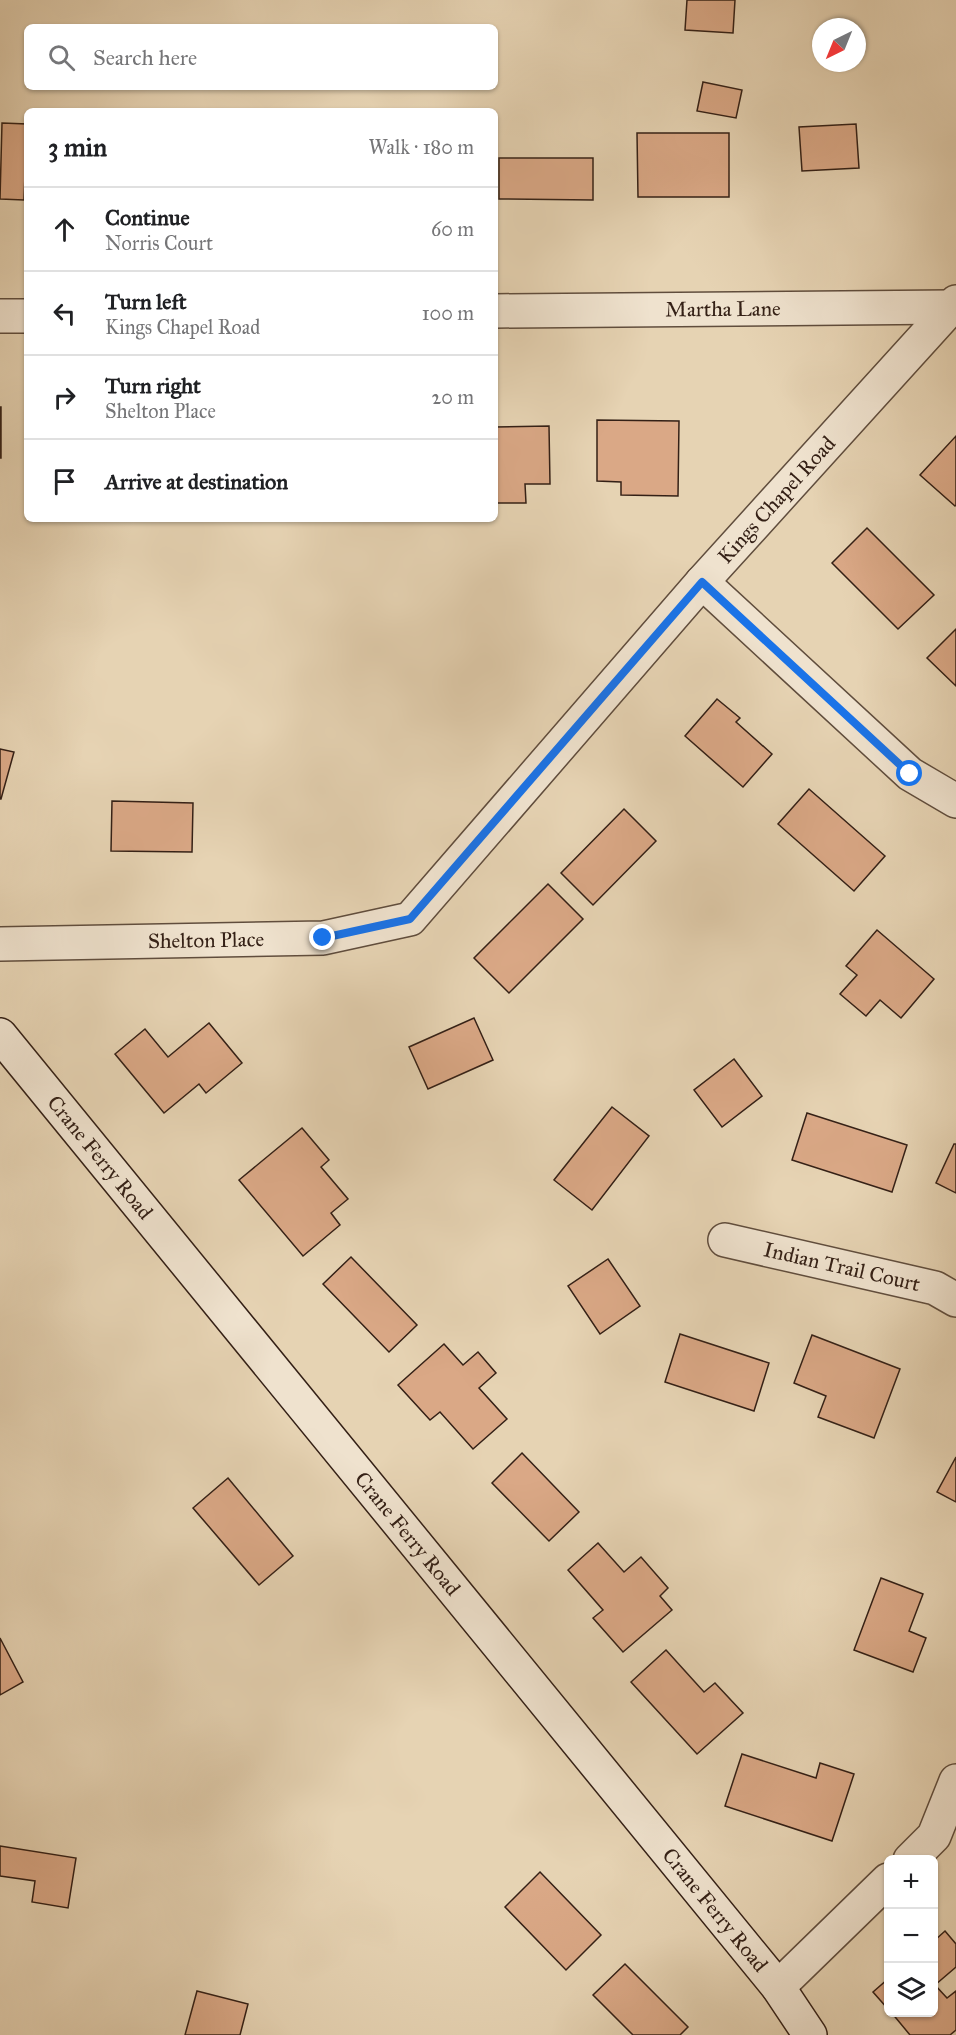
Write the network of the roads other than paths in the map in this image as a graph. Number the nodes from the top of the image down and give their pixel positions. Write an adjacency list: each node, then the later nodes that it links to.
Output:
1 (953, 304): 2 (street, Martha Lane); 5 (street, Kings Chapel Road)
2 (498, 311)
3 (0, 316): 4 (street)
4 (24, 316)
5 (702, 582): 6 (street); 7 (street, Kings Chapel Road)
6 (956, 801)
7 (410, 919): 8 (street, Shelton Place)
8 (0, 944)
9 (0, 1035): 15 (street, Crane Ferry Road)
10 (724, 1240): 11 (street, Indian Trail Court)
11 (956, 1300)
12 (956, 1781): 13 (street)
13 (915, 1855)
14 (884, 1884): 15 (street)
15 (778, 1987): 16 (street, Crane Ferry Road)
16 (810, 2035)

